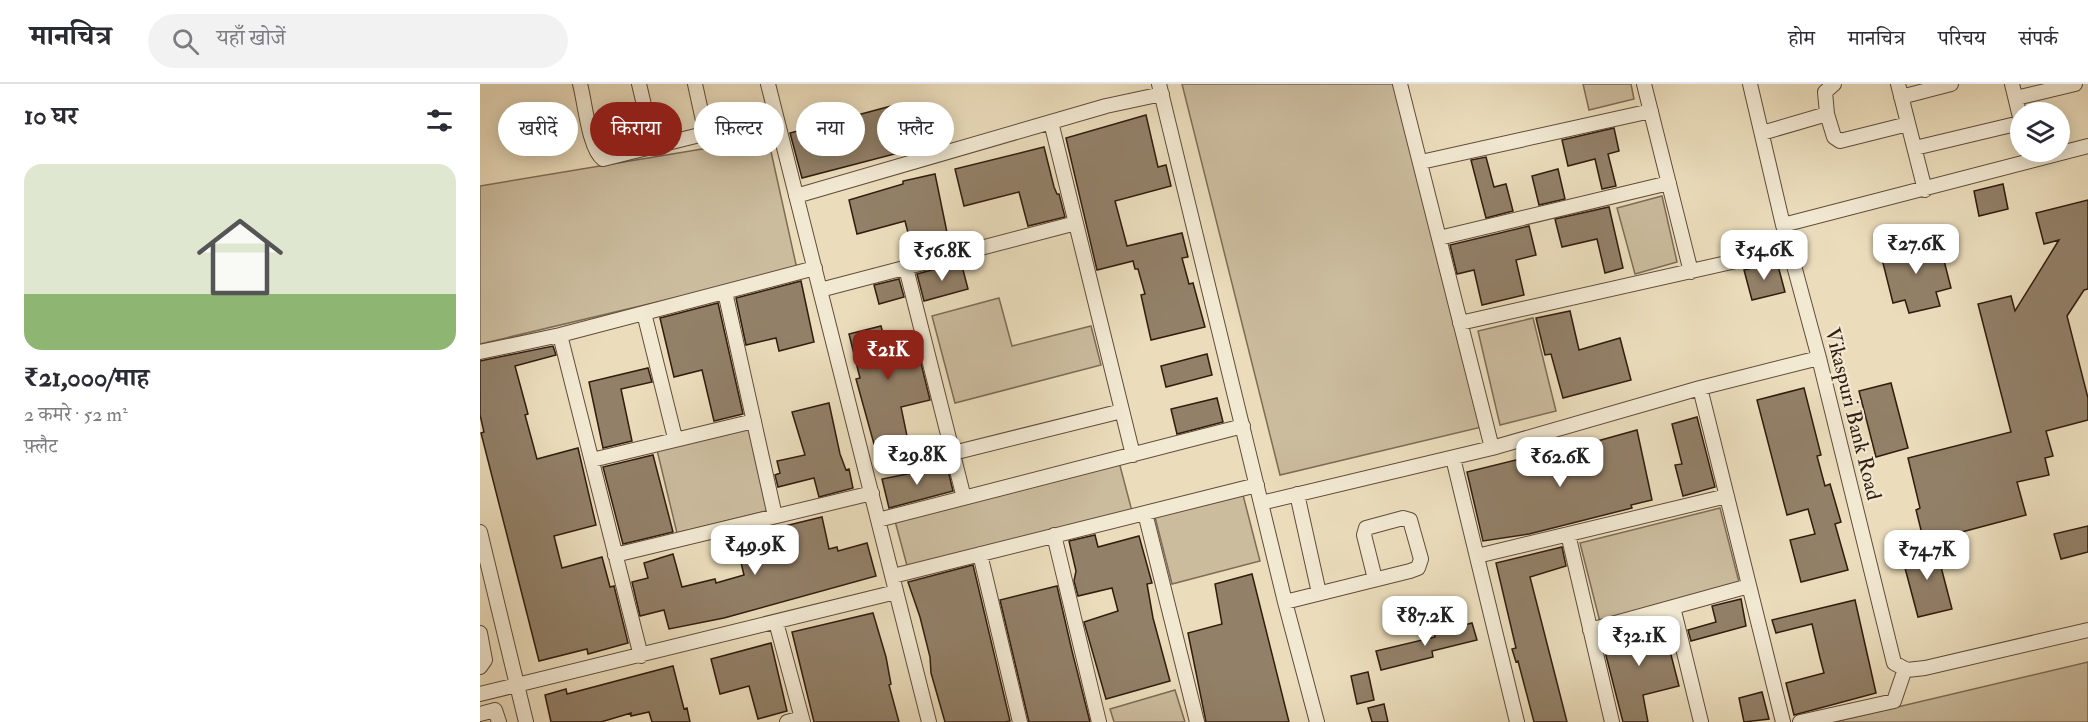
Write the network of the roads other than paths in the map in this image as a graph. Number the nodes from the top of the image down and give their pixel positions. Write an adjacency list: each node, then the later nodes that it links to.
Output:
1 (639, 84): 14 (street)
2 (695, 84): 15 (street)
3 (768, 84): 16 (street)
4 (1400, 84): 30 (street)
5 (1644, 84): 17 (street)
6 (1750, 84): 23 (street, Vikaspuri Bank Road)
7 (1834, 84): 18 (street)
8 (1951, 84): 12 (street)
9 (2075, 84): 13 (street)
10 (584, 85): 19 (street)
11 (1161, 89): 20 (street); 52 (street)
12 (1900, 90): 21 (street)
13 (2014, 91)
14 (643, 102)
15 (699, 102)
16 (772, 102)
17 (1651, 111): 30 (street); 32 (street)
18 (1827, 114): 21 (street); 23 (street)
19 (590, 117)
20 (1052, 122): 34 (street); 35 (street)
21 (1908, 123): 26 (street)
22 (2010, 125): 26 (street)
23 (1762, 133): 36 (street, Vikaspuri Bank Road)
24 (2088, 146): 27 (street)
25 (784, 148): 34 (street)
26 (1915, 148): 33 (street)
27 (2070, 149)
28 (598, 156): 29 (street)
29 (621, 156)
30 (1421, 162): 37 (street)
31 (2011, 162): 33 (street)
32 (1669, 183): 37 (street); 41 (street)
33 (1925, 190): 36 (street)
34 (796, 196): 39 (street)
35 (1076, 223): 40 (street); 50 (street)
36 (1783, 225): 38 (street, Vikaspuri Bank Road)
37 (1439, 238): 45 (street)
38 (1789, 249): 41 (street); 48 (street, Vikaspuri Bank Road)
39 (815, 268): 42 (street); 43 (street)
40 (906, 268): 42 (street); 55 (street)
41 (1691, 273): 45 (street)
42 (820, 290): 60 (street)
43 (725, 292): 44 (street); 51 (street)
44 (644, 313): 46 (street); 53 (street)
45 (1460, 323): 54 (street)
46 (560, 335): 47 (street); 58 (street)
47 (480, 352)
48 (1819, 358): 49 (street); 87 (street, Vikaspuri Bank Road)
49 (1700, 388): 54 (street); 62 (street)
50 (1122, 411): 55 (street); 56 (street)
51 (754, 421): 53 (street); 66 (street)
52 (1243, 426): 56 (street); 59 (street)
53 (675, 438): 58 (street)
54 (1492, 448): 57 (street)
55 (952, 453): 63 (street)
56 (1133, 455): 63 (street)
57 (1453, 458): 61 (street); 73 (street)
58 (592, 459): 72 (street)
59 (1257, 485): 64 (street); 65 (street)
60 (872, 493): 66 (street); 67 (street)
61 (1297, 494): 64 (street); 78 (street)
62 (1727, 496): 69 (street); 76 (street)
63 (964, 498): 67 (street)
64 (1260, 503): 79 (street)
65 (1145, 513): 70 (street); 98 (street)
66 (775, 516): 72 (street)
67 (878, 520): 74 (street)
68 (480, 532): 88 (street)
69 (1568, 534): 73 (street); 82 (street)
70 (1054, 536): 71 (street); 97 (street)
71 (980, 554): 74 (street); 96 (street)
72 (615, 555): 85 (street)
73 (1477, 556): 100 (street)
74 (892, 576): 77 (street)
75 (1375, 579): 75 (street); 78 (street)
76 (1749, 586): 80 (street); 103 (street)
77 (897, 592): 81 (street); 95 (street)
78 (1319, 593): 79 (street)
79 (1285, 602): 99 (street)
80 (1673, 607): 82 (street); 102 (street)
81 (776, 622): 85 (street); 91 (street)
82 (1590, 630): 101 (street)
83 (2088, 630): 87 (street)
84 (480, 633): 86 (street)
85 (641, 656): 88 (street)
86 (480, 667)
87 (1905, 669): 104 (street)
88 (517, 686): 89 (street); 93 (street)
89 (480, 694)
90 (480, 714): 92 (street)
91 (802, 720): 94 (street)
92 (499, 722)
93 (526, 722)
94 (787, 722)
95 (930, 722)
96 (1020, 722)
97 (1099, 722)
98 (1197, 722)
99 (1317, 722)
100 (1517, 722)
101 (1612, 722)
102 (1701, 722)
103 (1783, 722)
104 (1800, 722)

